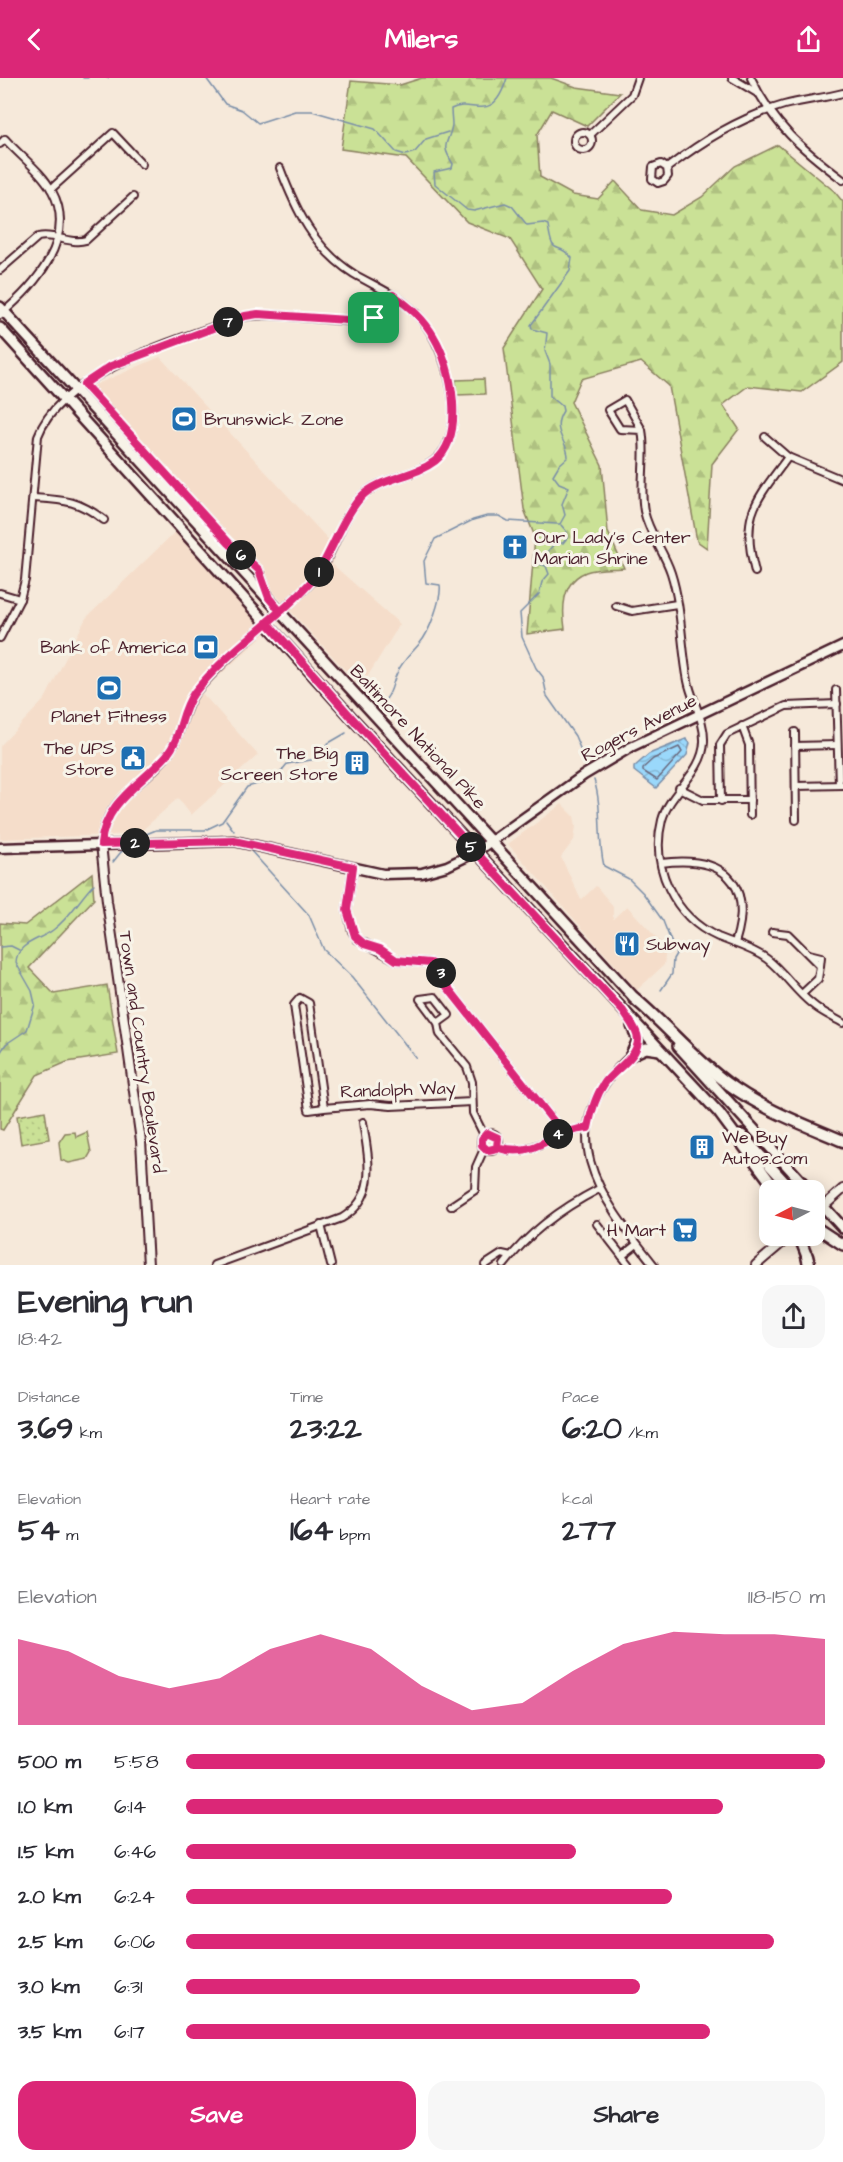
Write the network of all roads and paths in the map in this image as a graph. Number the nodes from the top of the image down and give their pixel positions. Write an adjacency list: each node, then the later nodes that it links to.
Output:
1 (638, 78): 7 (street)
2 (732, 78): 4 (street)
3 (751, 78): 4 (street)
4 (757, 93): 6 (street)
5 (843, 93): 6 (street)
6 (768, 110): 11 (street); 12 (street)
7 (590, 135)
8 (0, 144): 13 (street)
9 (142, 164): 13 (street)
10 (280, 168): 17 (street)
11 (667, 168)
12 (843, 180)
13 (51, 189): 15 (street)
14 (133, 197): 15 (street)
15 (57, 237): 16 (street); 18 (street)
16 (0, 270)
17 (393, 295): 20 (street); 34 (street)
18 (1, 311): 20 (main road, Baltimore National Pike)
19 (0, 328): 21 (main road, Baltimore National Pike)
20 (80, 387): 21 (street); 30 (main road, Baltimore National Pike); 30 (street)
21 (66, 399): 26 (street); 35 (main road, Baltimore National Pike)
22 (642, 430): 22 (street); 32 (street)
23 (765, 437): 24 (street)
24 (788, 457): 25 (street); 28 (street)
25 (843, 480)
26 (33, 498): 27 (street); 31 (street)
27 (104, 520)
28 (755, 572)
29 (0, 593): 31 (street)
30 (269, 598): 34 (main road, Baltimore National Pike)
31 (20, 599): 36 (street)
32 (676, 604): 33 (street); 40 (street)
33 (616, 606)
34 (280, 611): 35 (street); 52 (main road, Baltimore National Pike)
35 (267, 622): 53 (street); 55 (main road, Baltimore National Pike)
36 (0, 638)
37 (843, 646): 40 (main road, Rogers Avenue)
38 (836, 690): 39 (street)
39 (837, 704): 41 (street); 43 (street)
40 (700, 715): 47 (street); 52 (main road, Rogers Avenue)
41 (742, 726): 48 (street); 49 (street)
42 (795, 732): 44 (street)
43 (837, 745): 44 (street); 45 (street)
44 (795, 746): 46 (street)
45 (841, 785): 46 (street)
46 (796, 786): 51 (street)
47 (679, 788): 49 (street); 56 (street)
48 (750, 800): 49 (street); 50 (street)
49 (721, 801)
50 (750, 815)
51 (796, 820)
52 (492, 842): 55 (main road, Rogers Avenue); 61 (main road, Baltimore National Pike)
53 (101, 844): 54 (main road, Rogers Avenue); 57 (main road, Rogers Avenue); 96 (street, Town and Country Boulevard)
54 (0, 848)
55 (476, 852): 57 (main road, Rogers Avenue); 62 (main road, Baltimore National Pike)
56 (661, 863): 59 (street); 59 (street)
57 (353, 867): 72 (street)
58 (772, 932): 60 (street)
59 (735, 943): 60 (street)
60 (802, 994): 64 (street)
61 (634, 998): 74 (highway); 79 (main road, Baltimore National Pike)
62 (623, 1011): 65 (main road, Baltimore National Pike); 66 (main road)
63 (438, 1023): 63 (street); 67 (street)
64 (843, 1023)
65 (660, 1050): 66 (main road); 69 (main road, Baltimore National Pike)
66 (632, 1055): 71 (street)
67 (472, 1102): 68 (street, Randolph Way); 73 (street)
68 (324, 1108): 68 (street, Randolph Way)
69 (719, 1113): 77 (main road, Baltimore National Pike); 78 (main road)
70 (363, 1122): 86 (street)
71 (588, 1128): 72 (street); 80 (street)
72 (562, 1132): 75 (street)
73 (484, 1135): 75 (street); 76 (street)
74 (843, 1141)
75 (497, 1147): 76 (street)
76 (484, 1149): 83 (street)
77 (769, 1180)
78 (784, 1180)
79 (800, 1180)
80 (599, 1189): 89 (street); 93 (street)
81 (843, 1189): 82 (street)
82 (825, 1203)
83 (451, 1206)
84 (825, 1213): 87 (main road)
85 (597, 1224): 94 (street)
86 (321, 1225): 97 (street); 98 (street)
87 (843, 1228)
88 (825, 1233): 90 (main road)
89 (638, 1244): 94 (street); 102 (street)
90 (843, 1245)
91 (778, 1246): 103 (street)
92 (803, 1246): 95 (main road)
93 (511, 1256): 99 (street); 100 (street)
94 (622, 1256): 101 (street)
95 (809, 1262)
96 (148, 1265)
97 (214, 1265)
98 (331, 1265)
99 (485, 1265)
100 (504, 1265)
101 (629, 1265)
102 (654, 1265)
103 (756, 1265)

